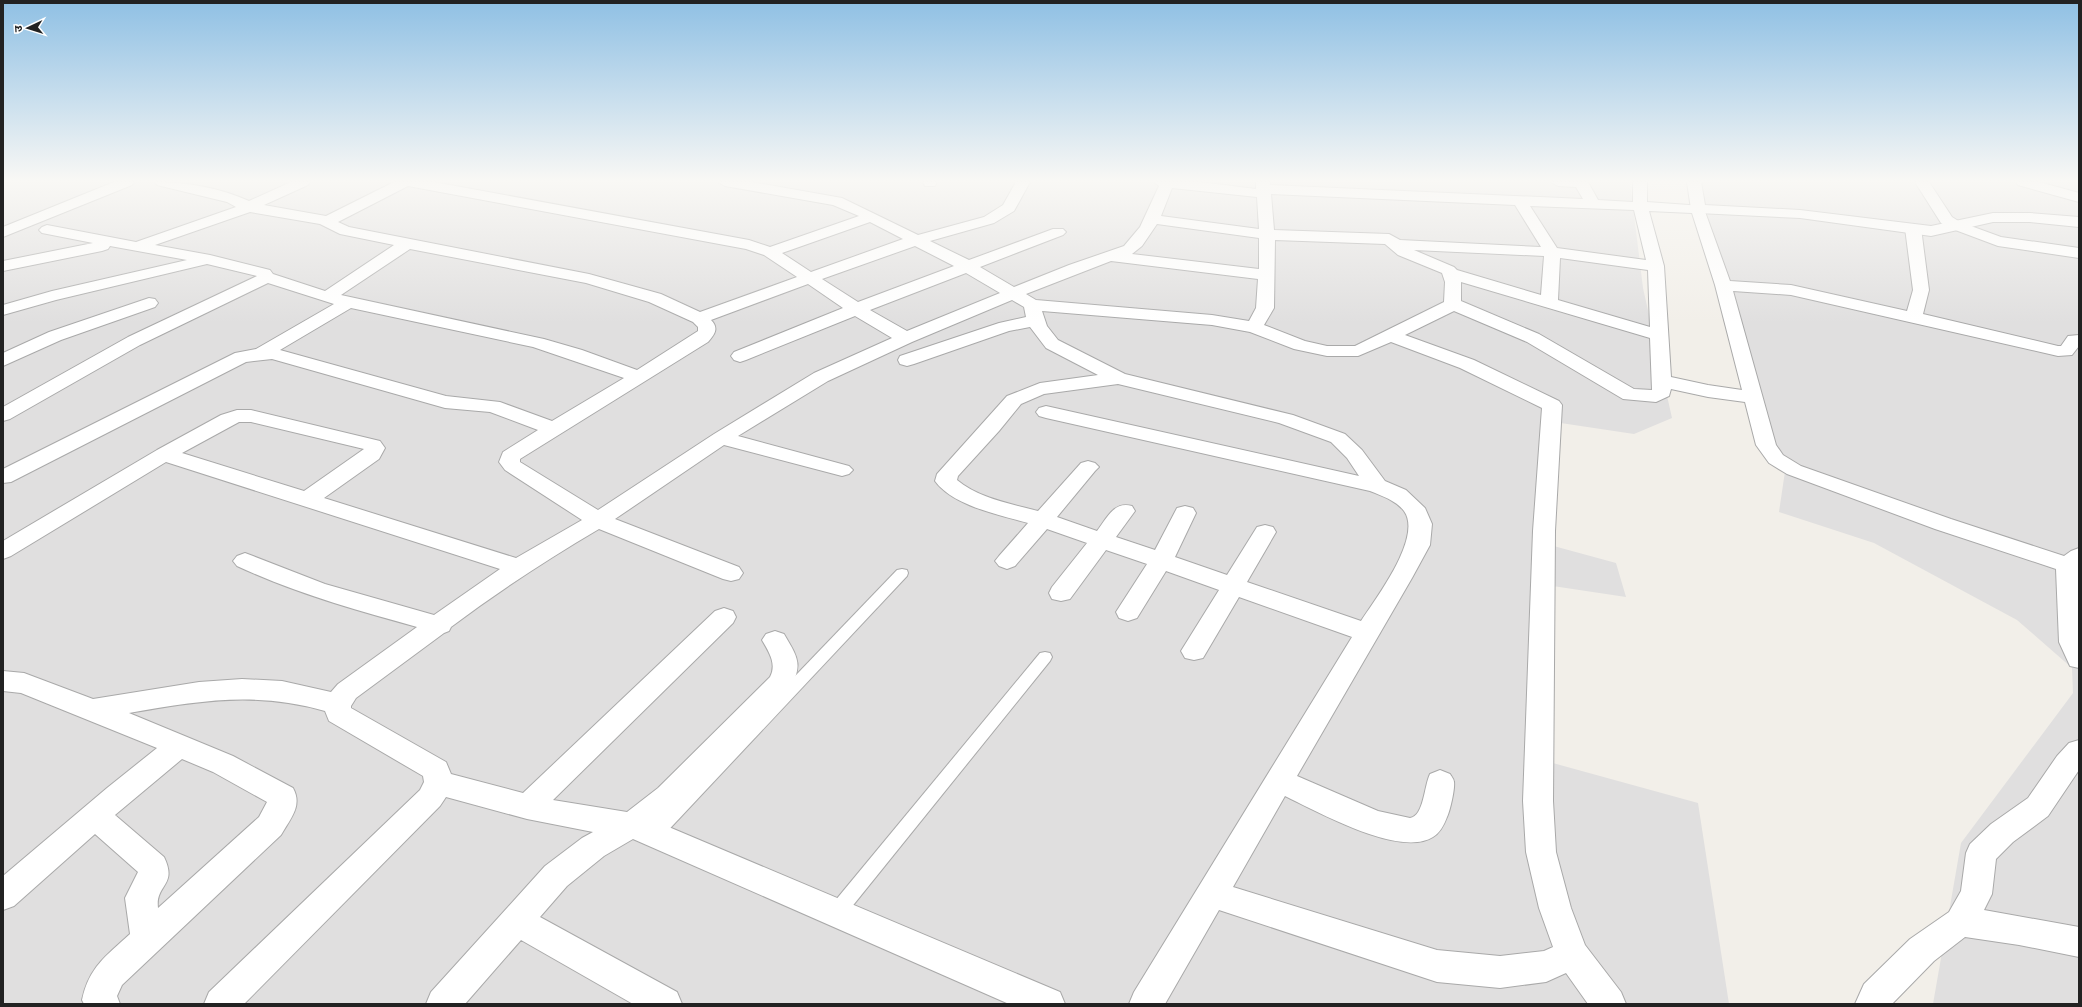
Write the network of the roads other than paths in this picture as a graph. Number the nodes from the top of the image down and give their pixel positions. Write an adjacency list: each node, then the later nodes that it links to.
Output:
1 (187, 229): 24 (street)
2 (342, 229): 22 (street)
3 (663, 229): 25 (street)
4 (836, 229): 25 (street)
5 (894, 229): 20 (street)
6 (957, 229): 20 (street)
7 (1145, 229): 28 (street)
8 (1228, 229): 19 (street)
9 (1267, 229): 19 (street)
10 (1537, 229): 26 (street)
11 (1646, 229): 32 (street)
12 (1705, 229): 37 (street)
13 (1913, 229): 46 (street)
14 (1927, 229): 15 (street)
15 (1950, 229)
16 (1967, 229): 27 (street)
17 (47, 230): 21 (street)
18 (1058, 232): 31 (street)
19 (1267, 234): 23 (street); 34 (street)
20 (916, 240): 31 (street); 36 (street)
21 (117, 243): 24 (street); 30 (street)
22 (408, 243): 38 (street); 47 (street)
23 (1395, 244): 26 (street); 33 (street)
24 (137, 247): 29 (street)
25 (770, 252): 36 (street)
26 (1552, 252): 32 (street); 41 (street)
27 (2079, 252)
28 (1110, 256): 34 (street); 43 (street)
29 (210, 260): 35 (street); 45 (street)
30 (3, 266)
31 (967, 266): 43 (street); 44 (street)
32 (1656, 266): 51 (street)
33 (1453, 274): 41 (street); 42 (street)
34 (1266, 275): 49 (street)
35 (266, 277): 38 (street); 50 (street)
36 (807, 278): 44 (street); 47 (street)
37 (1723, 285): 46 (street); 61 (street)
38 (326, 297): 40 (street)
39 (149, 303): 48 (street)
40 (348, 303): 55 (street); 58 (street)
41 (1549, 303): 51 (street)
42 (1453, 304): 52 (street); 60 (street)
43 (1027, 307): 49 (street); 54 (street); 54 (street); 59 (street)
44 (856, 309): 54 (street); 56 (street)
45 (3, 310)
46 (1914, 317): 53 (street)
47 (699, 318): 58 (street)
48 (103, 319): 50 (street); 57 (street)
49 (1254, 327): 52 (street)
50 (156, 331): 63 (street)
51 (1660, 335): 60 (street)
52 (1390, 336): 115 (street)
53 (2079, 340)
54 (907, 349): 65 (street)
55 (261, 354): 64 (street); 69 (street)
56 (740, 356)
57 (3, 360)
58 (638, 377): 64 (street)
59 (1118, 378): 70 (street); 75 (street)
60 (1662, 381): 61 (street)
61 (1754, 396): 79 (street)
62 (1046, 412): 70 (street)
63 (3, 415)
64 (554, 429): 74 (street)
65 (721, 438): 68 (street); 74 (street)
66 (164, 454): 71 (street); 71 (street); 78 (street)
67 (1088, 467): 75 (street)
68 (842, 470)
69 (3, 477)
70 (1377, 486): 92 (street)
71 (307, 498): 83 (street)
72 (1124, 511): 77 (street)
73 (1185, 513): 81 (street)
74 (598, 520): 83 (street); 84 (street)
75 (1042, 520): 77 (street); 82 (street)
76 (1265, 532): 86 (street)
77 (1101, 540): 81 (street); 87 (street)
78 (3, 551)
79 (2073, 560): 88 (street)
80 (245, 561): 91 (street)
81 (1161, 561): 86 (street); 89 (street)
82 (1006, 562)
83 (519, 567): 91 (street)
84 (731, 573)
85 (902, 574): 107 (lane)
86 (1234, 586): 92 (street); 94 (street)
87 (1061, 593)
88 (2074, 594): 96 (street)
89 (1128, 612)
90 (724, 617): 105 (street)
91 (440, 625): 98 (street)
92 (1368, 633): 102 (street)
93 (775, 640): 107 (street)
94 (1194, 651)
95 (1045, 657): 110 (lane)
96 (2079, 659)
97 (3, 681): 99 (street)
98 (338, 704): 99 (street); 104 (street)
99 (92, 709): 100 (street)
100 (180, 745): 106 (street); 113 (street)
101 (2079, 752): 112 (street)
102 (1280, 780): 103 (street); 108 (street)
103 (1440, 782)
104 (439, 784): 105 (street); 117 (street)
105 (527, 806): 107 (street)
106 (95, 816): 109 (street); 113 (street)
107 (643, 830): 110 (street); 111 (street)
108 (1212, 894): 115 (street); 121 (street)
109 (3, 896)
110 (836, 913): 120 (street)
111 (516, 920): 118 (street); 119 (street)
112 (1960, 922): 114 (street); 123 (street)
113 (147, 940): 116 (street)
114 (2079, 942)
115 (1572, 954): 122 (street)
116 (103, 1004)
117 (221, 1004)
118 (443, 1004)
119 (665, 1004)
120 (1048, 1004)
121 (1146, 1004)
122 (1609, 1004)
123 (1872, 1004)

